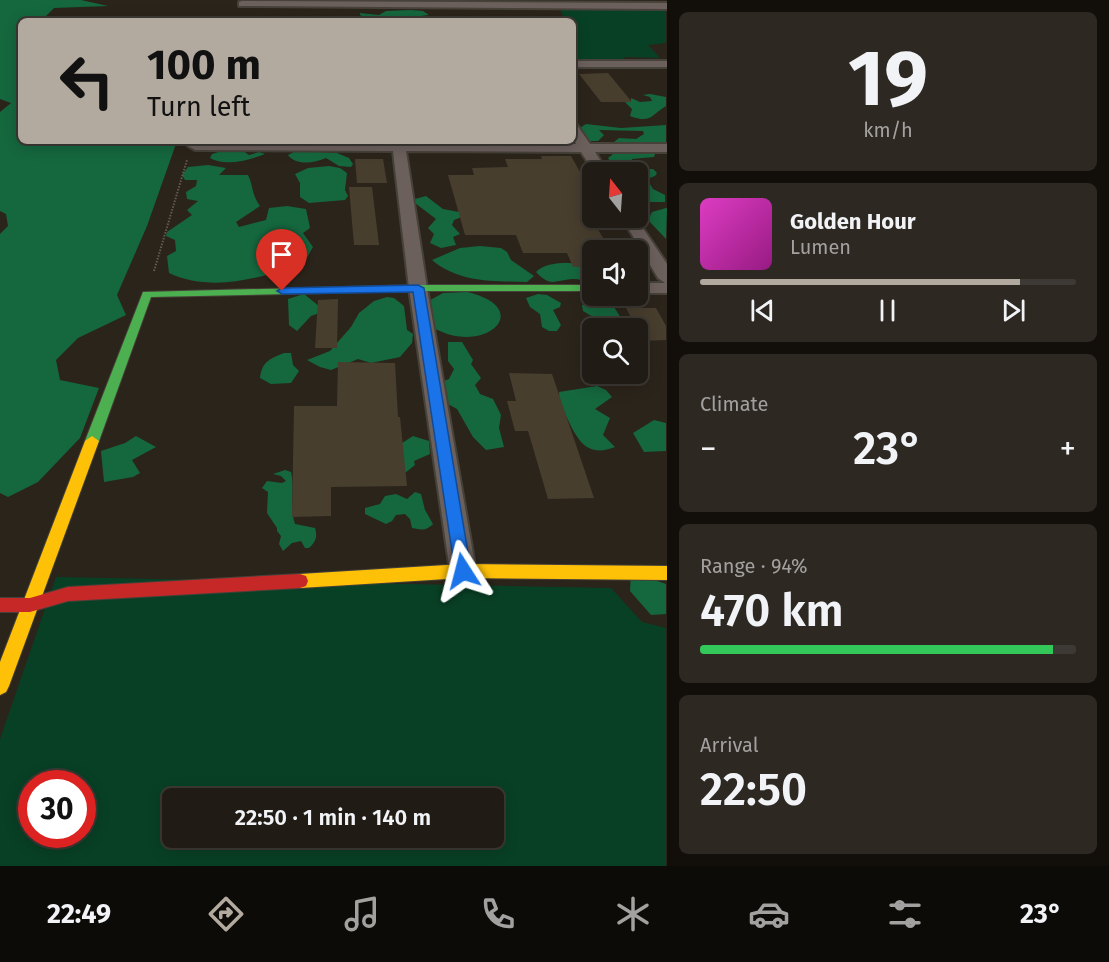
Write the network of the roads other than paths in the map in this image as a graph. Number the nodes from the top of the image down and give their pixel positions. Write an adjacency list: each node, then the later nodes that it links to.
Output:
1 (472, 0): 4 (street)
2 (594, 3): 4 (street); 5 (street)
3 (242, 6): 4 (street)
4 (482, 6): 6 (street)
5 (666, 6)
6 (495, 12)
7 (576, 64): 8 (street)
8 (666, 64)
9 (576, 133): 12 (street)
10 (399, 144): 11 (street); 12 (street); 17 (street)
11 (195, 146)
12 (586, 148): 13 (street); 14 (street)
13 (666, 148)
14 (595, 162)
15 (635, 228): 16 (street)
16 (666, 278)
17 (418, 288): 18 (street); 21 (street); 24 (street)
18 (582, 288)
19 (648, 288): 20 (street)
20 (666, 288)
21 (463, 571): 22 (street); 24 (street)
22 (666, 573)
23 (0, 605): 24 (street)
24 (30, 605): 25 (street)
25 (0, 686)

